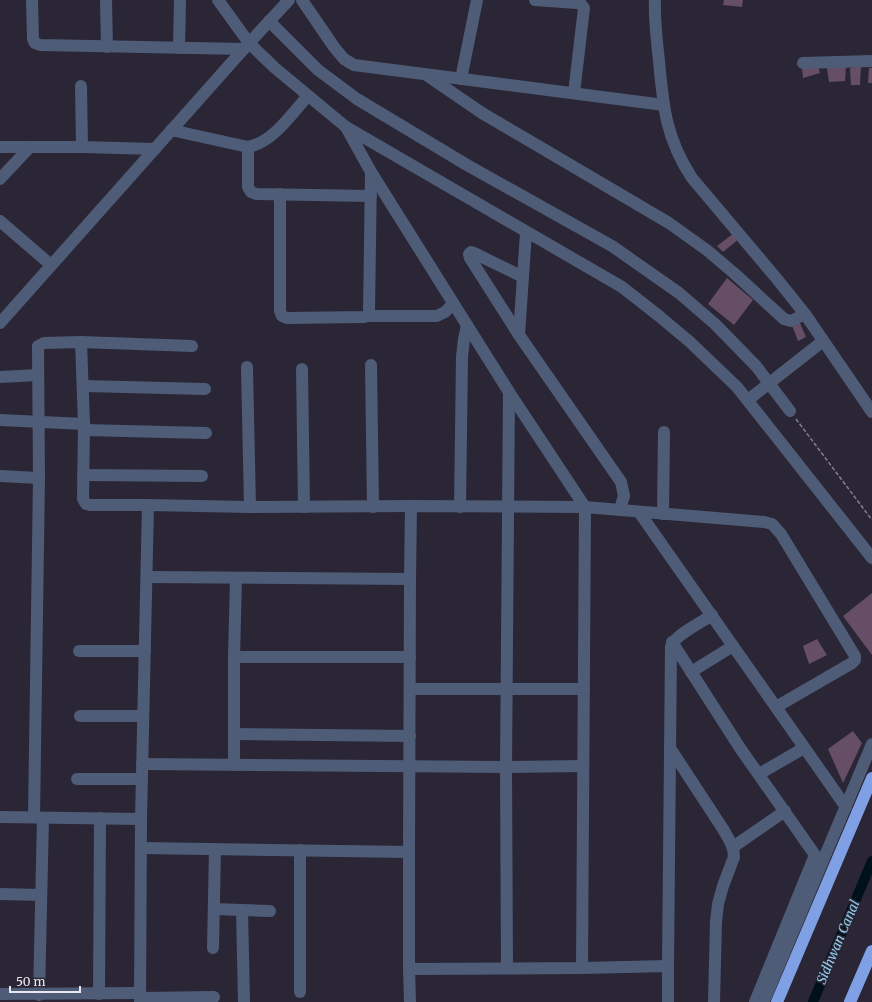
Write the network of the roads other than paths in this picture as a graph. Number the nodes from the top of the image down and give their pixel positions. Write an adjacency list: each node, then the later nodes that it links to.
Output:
1 (32, 0): 11 (street)
2 (106, 0): 11 (street)
3 (180, 0): 13 (street)
4 (218, 0): 12 (street)
5 (288, 0): 10 (street)
6 (302, 0): 16 (street)
7 (477, 0): 17 (street)
8 (535, 0): 19 (street)
9 (655, 0): 21 (street)
10 (264, 26): 12 (street); 54 (street)
11 (107, 46): 13 (street)
12 (246, 46): 13 (street); 20 (street); 23 (street)
13 (179, 48)
14 (872, 61): 15 (street)
15 (803, 63)
16 (425, 74): 17 (street); 38 (street)
17 (461, 79): 19 (street)
18 (81, 86): 25 (street)
19 (574, 93): 21 (street)
20 (308, 96): 22 (street); 26 (street)
21 (664, 105): 38 (street)
22 (346, 127): 29 (street); 34 (street)
23 (171, 130): 26 (street); 28 (street)
24 (0, 147): 27 (street)
25 (82, 147): 27 (street); 28 (street)
26 (248, 147): 31 (street)
27 (29, 148): 30 (street)
28 (155, 149): 35 (street)
29 (371, 172): 32 (street); 37 (street)
30 (0, 179)
31 (280, 194): 32 (street); 39 (street)
32 (371, 196): 39 (street)
33 (0, 221): 35 (street)
34 (526, 233): 36 (street); 54 (street)
35 (51, 265): 40 (street)
36 (523, 277): 42 (street); 42 (street)
37 (453, 304): 39 (street); 41 (street)
38 (805, 314): 43 (street)
39 (368, 316)
40 (0, 323)
41 (467, 325): 53 (street); 71 (street)
42 (519, 335): 74 (street)
43 (823, 341): 54 (street); 56 (street)
44 (81, 342): 45 (street); 49 (street); 51 (street)
45 (192, 346)
46 (372, 365): 67 (street)
47 (247, 367): 69 (street)
48 (302, 369): 70 (street)
49 (38, 375): 50 (street); 58 (street)
50 (0, 377)
51 (84, 386): 52 (street); 59 (street)
52 (205, 389)
53 (509, 392): 72 (street); 73 (street)
54 (759, 392): 55 (street); 77 (street)
55 (790, 411)
56 (872, 412)
57 (0, 420): 58 (street)
58 (39, 422): 59 (street); 65 (street)
59 (84, 427): 61 (street); 62 (street)
60 (664, 432): 76 (street)
61 (206, 433)
62 (83, 475): 64 (street); 66 (street)
63 (0, 476): 65 (street)
64 (202, 476)
65 (39, 478): 112 (street)
66 (148, 505): 69 (street); 78 (street)
67 (374, 506): 68 (street); 70 (street)
68 (411, 506): 71 (street); 80 (street)
69 (250, 507): 70 (street)
70 (304, 507)
71 (460, 507): 72 (street)
72 (508, 507): 73 (street); 89 (street)
73 (586, 507): 74 (street); 91 (street)
74 (620, 509): 75 (street)
75 (639, 512): 76 (street); 81 (street)
76 (662, 514): 92 (street)
77 (872, 558)
78 (146, 578): 79 (street); 85 (street)
79 (236, 578): 80 (street); 86 (street)
80 (410, 579): 87 (street)
81 (712, 615): 82 (street); 83 (street)
82 (672, 642): 88 (street); 98 (street)
83 (733, 646): 88 (street); 92 (street)
84 (79, 651): 85 (street)
85 (145, 651): 94 (street)
86 (234, 657): 87 (street); 95 (street)
87 (410, 657): 90 (street)
88 (691, 672): 105 (street)
89 (506, 688): 90 (street); 91 (street); 104 (street)
90 (410, 689): 96 (street)
91 (584, 689): 103 (street)
92 (776, 707): 99 (street)
93 (80, 716): 94 (street)
94 (143, 716): 100 (street)
95 (234, 734): 96 (street); 101 (street)
96 (410, 736): 102 (street)
97 (872, 744): 109 (street)
98 (670, 748): 115 (street); 127 (street)
99 (804, 748): 105 (street); 109 (street)
100 (142, 764): 101 (street); 108 (street)
101 (234, 765): 102 (street)
102 (410, 766): 104 (street); 119 (street)
103 (583, 766): 104 (street); 129 (street)
104 (506, 767): 128 (street)
105 (759, 774): 110 (street)
106 (872, 778): 143 (highway)
107 (77, 779): 108 (street)
108 (142, 779): 114 (street)
109 (846, 807): 142 (street)
110 (785, 811): 115 (street); 141 (street)
111 (0, 817): 112 (street)
112 (38, 818): 113 (street); 121 (street)
113 (100, 818): 114 (street); 133 (street)
114 (141, 819): 116 (street)
115 (733, 847): 140 (street)
116 (141, 848): 117 (street); 136 (street)
117 (215, 849): 118 (street); 122 (street)
118 (300, 850): 119 (street); 131 (street)
119 (409, 852): 130 (street)
120 (0, 894): 121 (street)
121 (41, 895): 134 (street)
122 (214, 909): 123 (street); 125 (street)
123 (242, 910): 124 (street); 137 (street)
124 (270, 911)
125 (213, 948)
126 (872, 951): 144 (highway)
127 (668, 966): 129 (street); 139 (street)
128 (507, 968): 129 (street); 130 (street)
129 (582, 968)
130 (409, 969): 138 (street)
131 (300, 992)
132 (0, 994): 134 (street)
133 (99, 994): 134 (street); 136 (street)
134 (39, 995)
135 (214, 997): 136 (street)
136 (140, 998)
137 (244, 1002)
138 (410, 1002)
139 (668, 1002)
140 (714, 1002)
141 (755, 1002)
142 (764, 1002)
143 (777, 1002)
144 (850, 1002)

